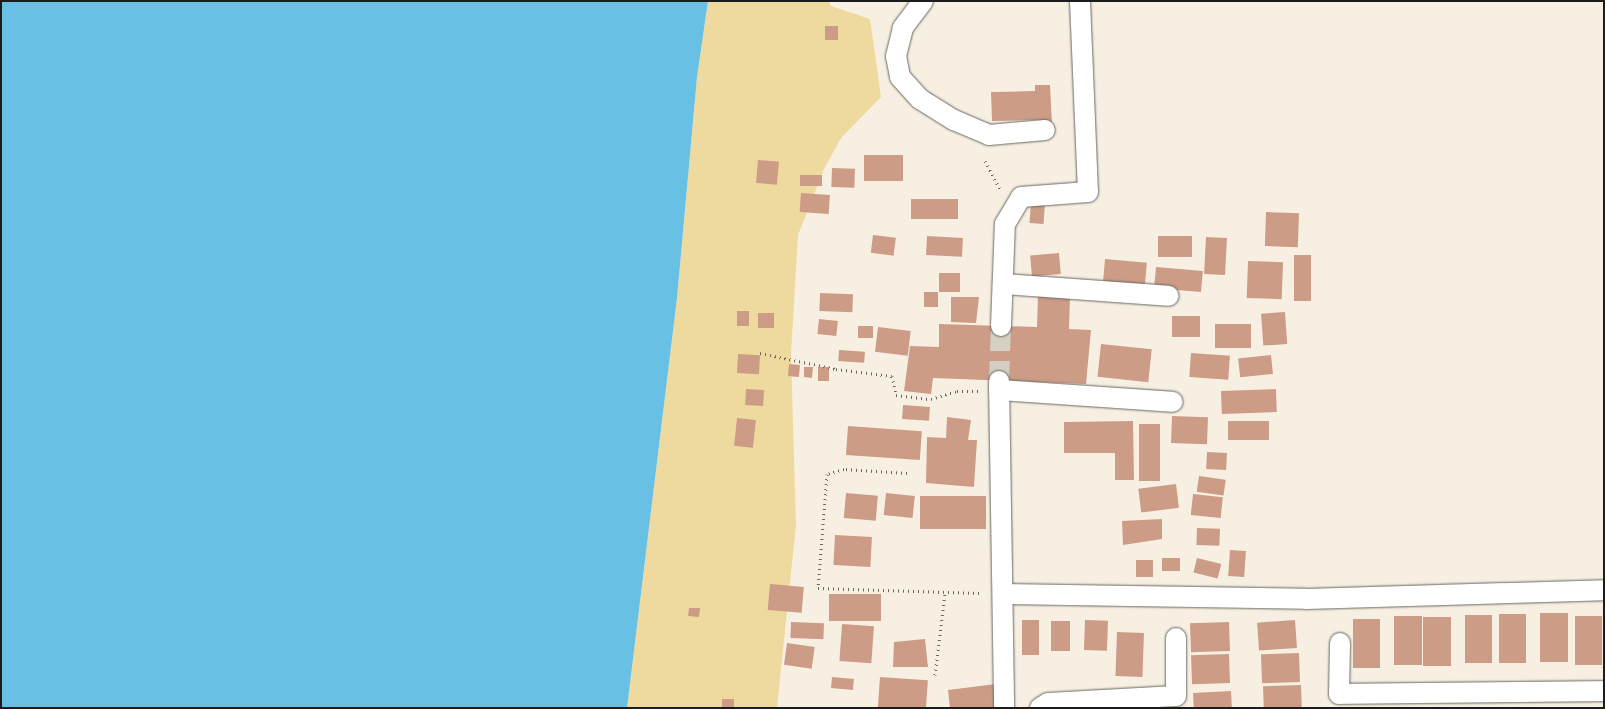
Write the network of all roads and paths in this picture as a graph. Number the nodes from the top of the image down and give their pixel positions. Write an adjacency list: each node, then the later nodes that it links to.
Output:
1 (923, 1): 3 (street)
2 (1080, 1): 5 (street)
3 (1045, 130)
4 (985, 161): 5 (path)
5 (1021, 197): 6 (street)
6 (1003, 284): 7 (street); 8 (street)
7 (1169, 296)
8 (1001, 326)
9 (760, 353): 10 (path)
10 (999, 386): 11 (street); 15 (street)
11 (1173, 402)
12 (907, 473): 14 (path)
13 (1604, 590): 15 (street)
14 (945, 593): 15 (path); 18 (path)
15 (1003, 594): 24 (street)
16 (1176, 638): 23 (street)
17 (1340, 643): 21 (street)
18 (935, 675)
19 (1604, 691): 20 (street)
20 (1560, 700): 22 (street)
21 (1339, 701): 22 (street)
22 (1521, 701)
23 (1176, 702): 25 (street)
24 (1004, 708)
25 (1040, 708)

